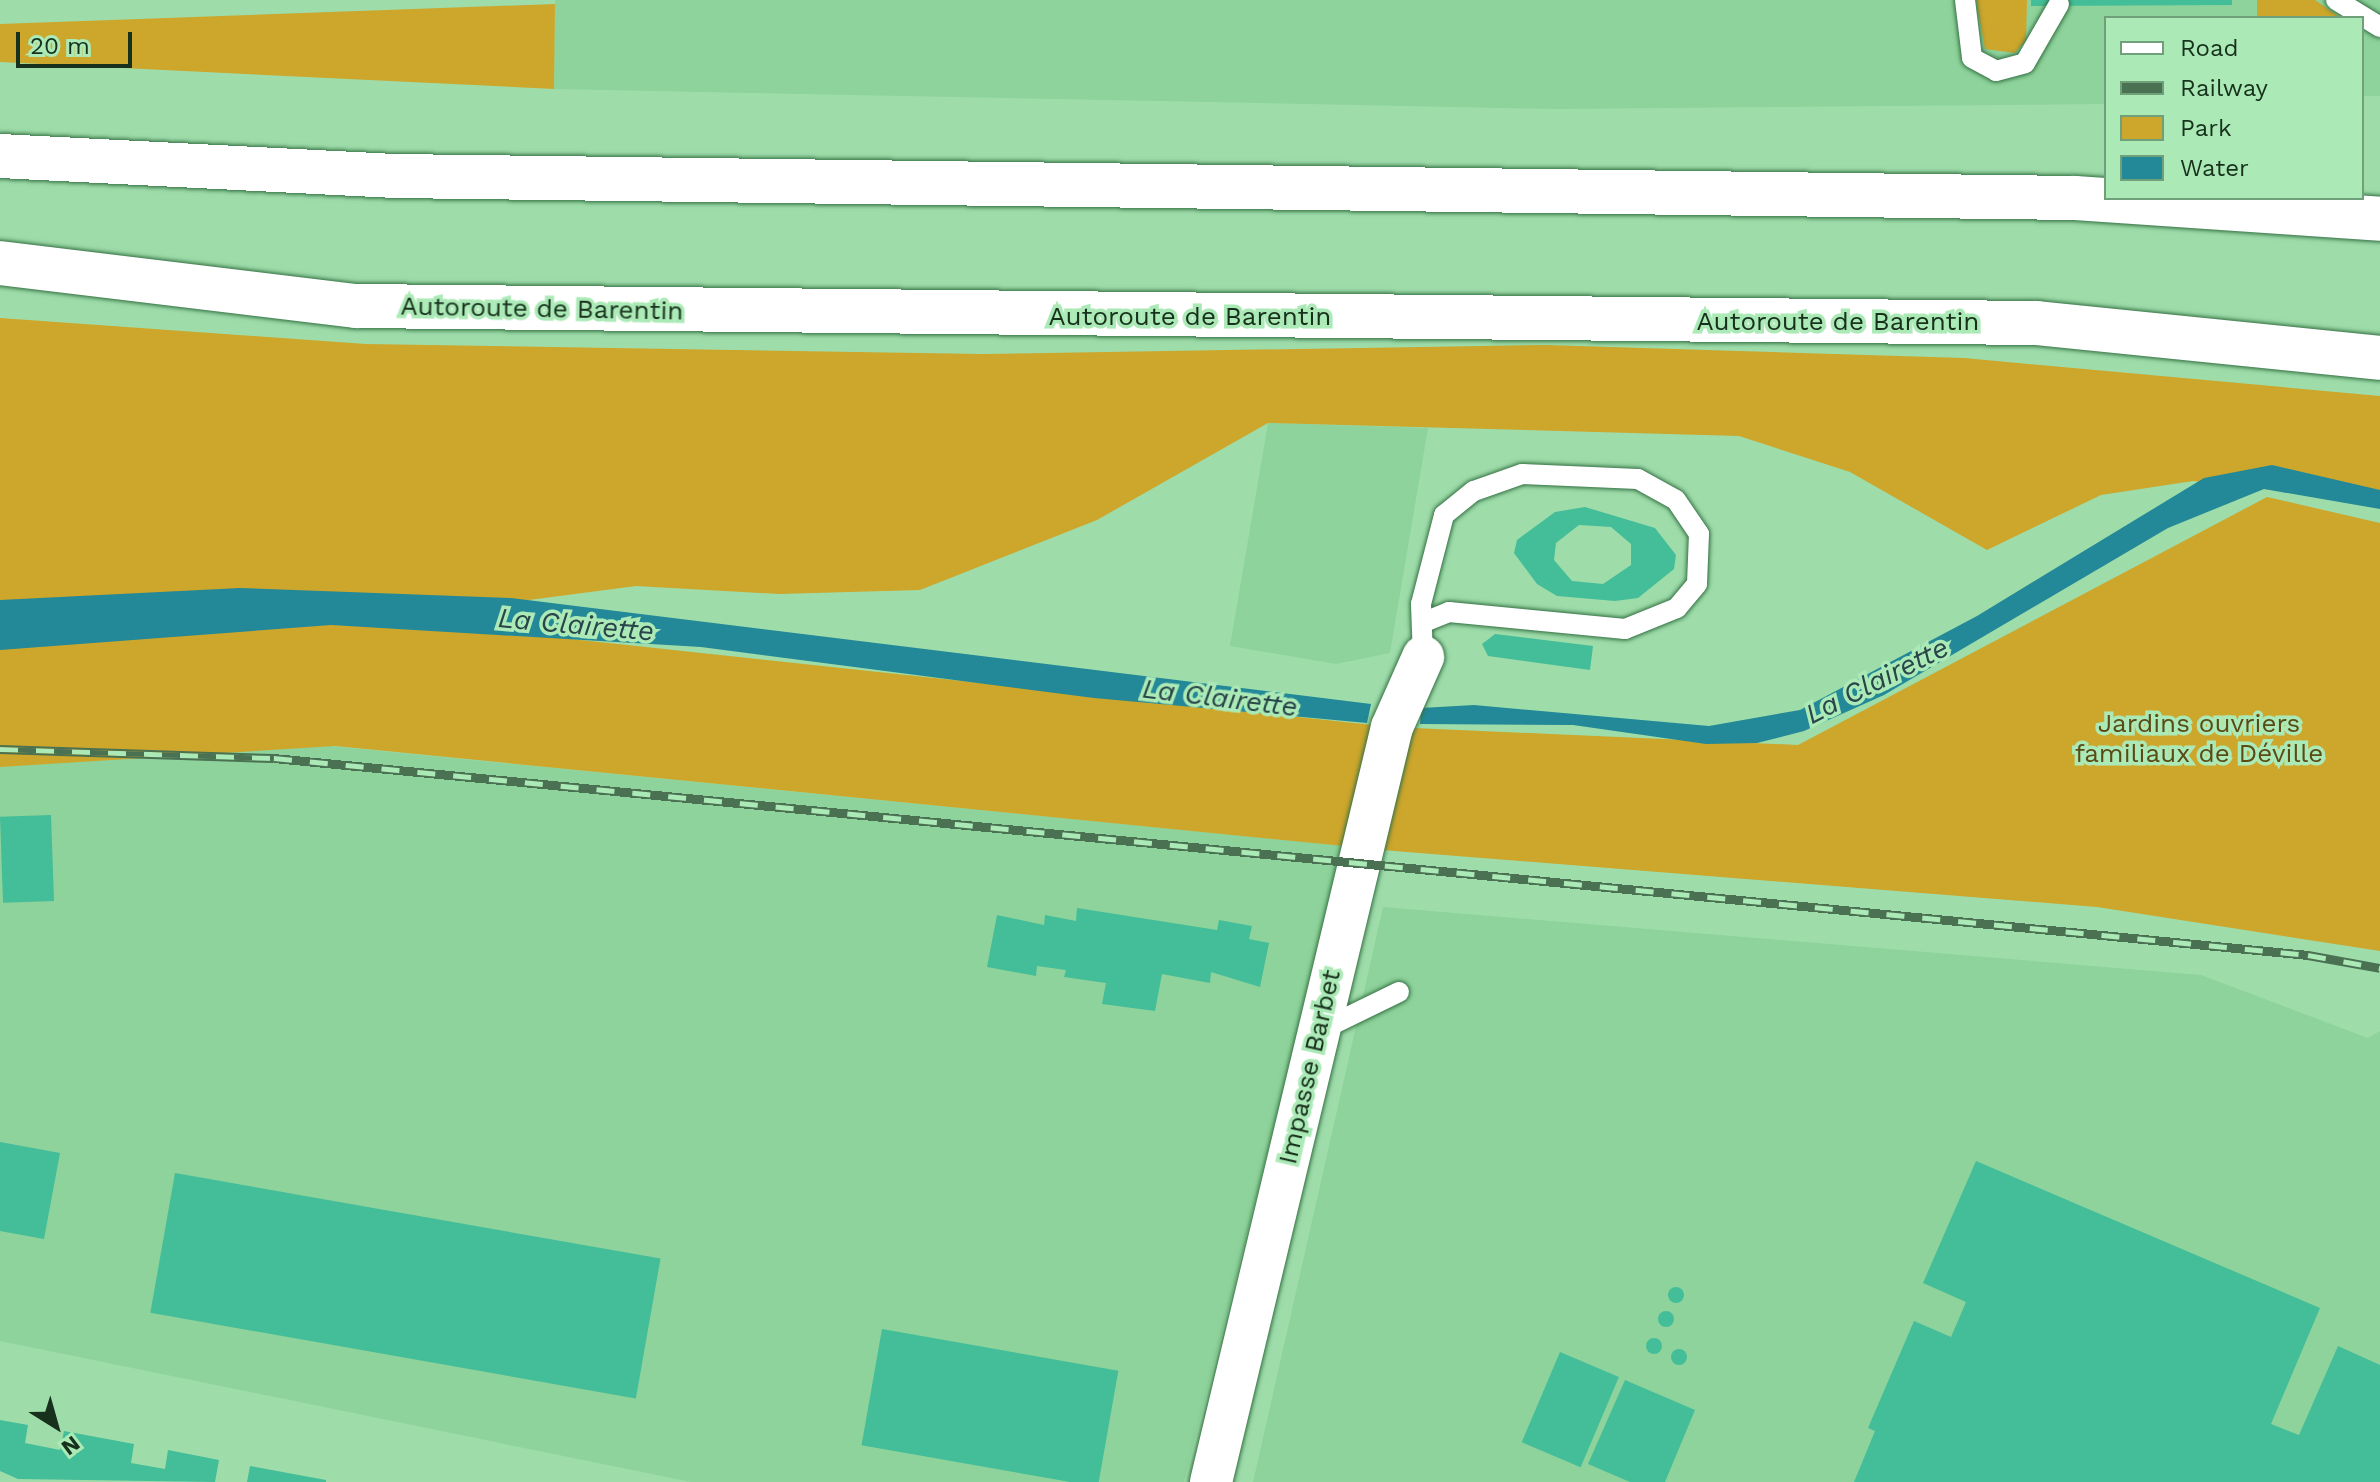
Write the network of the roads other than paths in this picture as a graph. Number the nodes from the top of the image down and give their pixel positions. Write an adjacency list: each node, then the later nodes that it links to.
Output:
1 (1965, 0): 3 (lane)
2 (2336, 0): 4 (lane)
3 (2059, 4)
4 (2362, 16)
5 (0, 156): 7 (highway)
6 (2104, 200): 8 (highway)
7 (2104, 200)
8 (2380, 219)
9 (0, 263): 10 (highway, Autoroute de Barentin)
10 (2380, 358)
11 (1425, 639): 11 (lane); 13 (street, Impasse Barbet)
12 (1399, 992): 13 (lane)
13 (1319, 1031): 14 (street, Impasse Barbet)
14 (1211, 1482)

